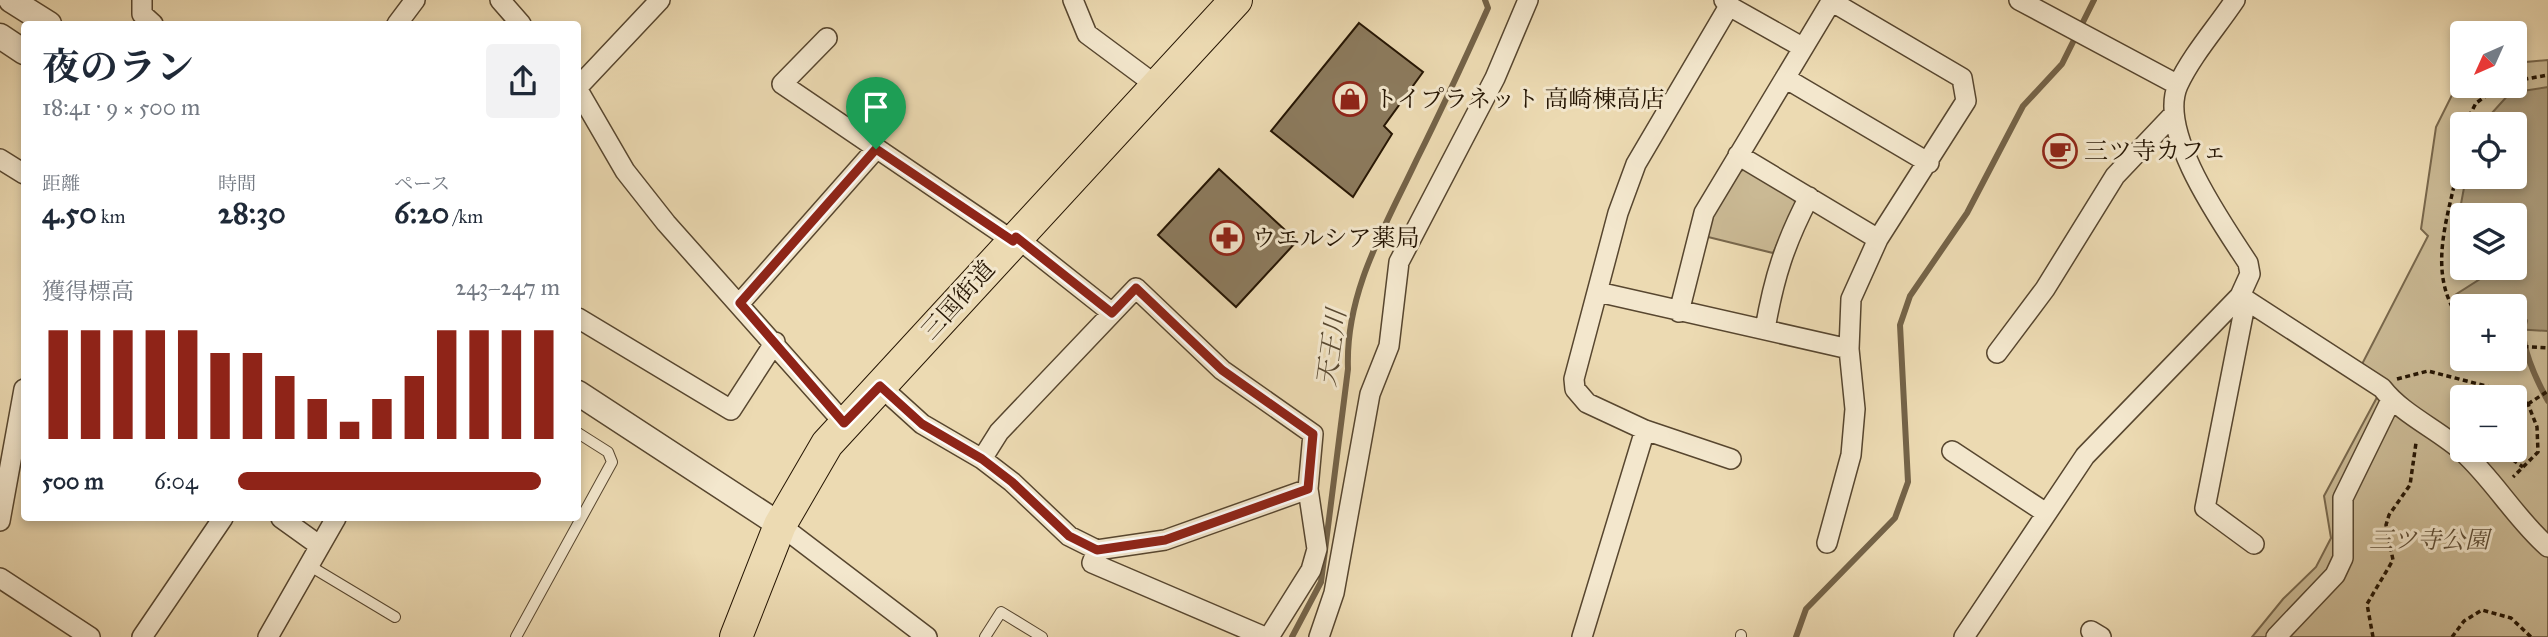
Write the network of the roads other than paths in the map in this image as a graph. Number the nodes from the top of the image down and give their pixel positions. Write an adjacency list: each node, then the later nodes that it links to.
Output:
1 (11, 0): 13 (street)
2 (142, 0): 14 (street)
3 (415, 0): 15 (street)
4 (500, 0): 16 (street)
5 (660, 0): 23 (street)
6 (1073, 0): 24 (street)
7 (1236, 0): 24 (main road, 三国街道)
8 (1528, 0): 81 (street)
9 (2020, 0): 22 (street)
10 (2235, 0): 22 (street)
11 (1831, 1): 19 (street); 30 (street)
12 (1726, 3): 19 (street); 35 (street)
13 (44, 21)
14 (147, 21)
15 (399, 21)
16 (518, 21)
17 (0, 36): 20 (street)
18 (827, 38): 27 (street)
19 (1802, 47): 21 (street)
20 (21, 50)
21 (1785, 78): 28 (street); 30 (street)
22 (2178, 85): 26 (street)
23 (581, 86)
24 (1157, 86): 33 (main road, 三国街道)
25 (581, 94): 37 (street)
26 (2172, 116): 36 (street); 44 (street)
27 (876, 149): 33 (street); 37 (street)
28 (1738, 155): 32 (street); 38 (street)
29 (0, 159): 31 (street)
30 (1929, 163): 34 (street)
31 (21, 172)
32 (1810, 197): 34 (street); 41 (street)
33 (1014, 239): 39 (street); 45 (main road, 三国街道)
34 (1878, 239): 43 (street)
35 (1598, 292): 38 (street); 50 (street)
36 (2243, 298): 46 (street); 56 (street); 65 (street)
37 (740, 303): 42 (street)
38 (1679, 312): 41 (street)
39 (1112, 313): 53 (street); 55 (street)
40 (581, 320): 42 (street)
41 (1765, 329): 43 (street)
42 (775, 342): 49 (street)
43 (1849, 349): 64 (street)
44 (1997, 353)
45 (880, 386): 49 (main road, 三国街道); 53 (street)
46 (2387, 394): 67 (street); 84 (street)
47 (581, 395): 63 (street)
48 (21, 406): 58 (street)
49 (844, 423): 63 (main road, 三国街道)
50 (1645, 430): 54 (street); 82 (street)
51 (581, 435): 57 (lane)
52 (1952, 451): 56 (street)
53 (982, 459): 68 (street)
54 (1731, 459)
55 (1308, 489): 68 (street); 80 (street)
56 (2046, 513): 83 (street)
57 (581, 519)
58 (0, 521)
59 (221, 521): 73 (street)
60 (285, 521): 66 (street)
61 (334, 521): 66 (street)
62 (580, 521): 75 (lane)
63 (780, 525): 76 (main road, 三国街道); 77 (street)
64 (1827, 543)
65 (2254, 544)
66 (320, 546): 69 (street)
67 (2548, 547)
68 (1097, 550): 80 (street)
69 (310, 566): 71 (lane); 74 (street)
70 (0, 578): 72 (street)
71 (395, 617)
72 (90, 637)
73 (142, 637)
74 (268, 637)
75 (516, 637)
76 (736, 637)
77 (928, 637)
78 (985, 637): 79 (lane)
79 (1042, 637)
80 (1267, 637)
81 (1319, 637)
82 (1582, 637)
83 (1964, 637)
84 (2276, 637)

